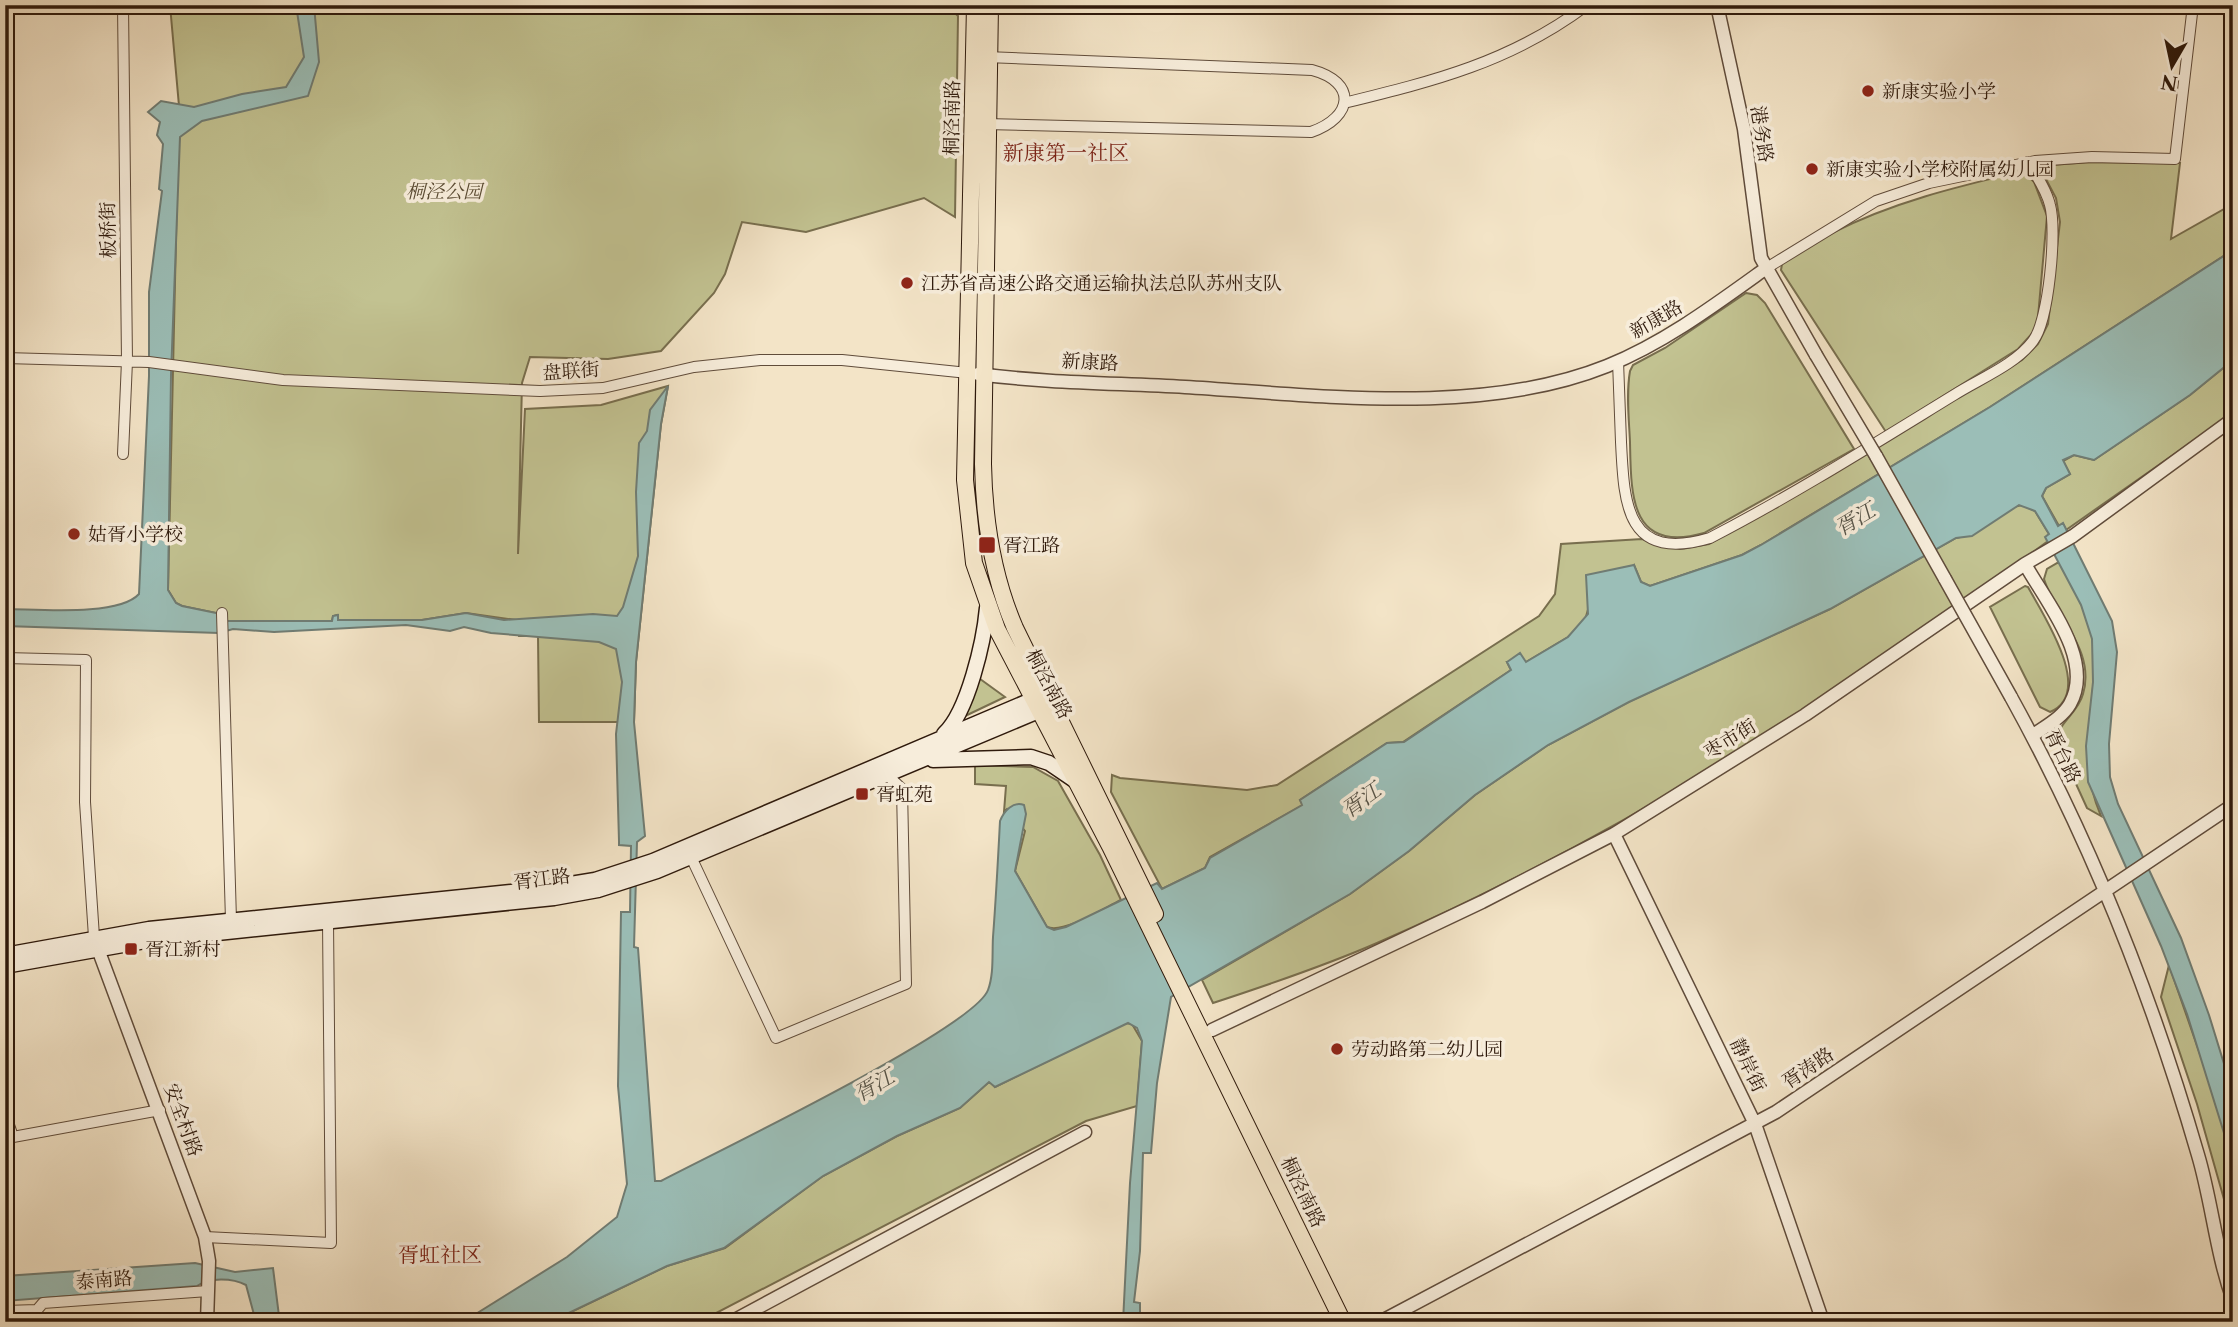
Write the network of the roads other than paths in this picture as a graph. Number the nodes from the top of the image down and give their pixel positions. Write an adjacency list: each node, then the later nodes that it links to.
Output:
1 (123, 5): 13 (street, 板桥街)
2 (975, 5): 7 (main road, 桐泾南路)
3 (990, 5): 7 (main road, 桐泾南路)
4 (1587, 5): 8 (street)
5 (1717, 5): 11 (street, 港务路)
6 (2193, 5): 10 (street, 新康路)
7 (982, 57): 8 (street); 9 (main road, 桐泾南路)
8 (1344, 103): 9 (street)
9 (981, 124): 15 (main road, 桐泾南路); 16 (main road, 桐泾南路)
10 (2028, 162): 11 (street, 新康路); 14 (street)
11 (1765, 269): 14 (street, 新康路); 24 (street, 胥台路, bridge)
12 (5, 359): 13 (street, 盘联街)
13 (127, 361): 15 (street, 盘联街); 18 (street, 板桥街)
14 (1618, 361): 16 (street, 新康路)
15 (968, 373): 16 (street, 新康路); 20 (main road, 桐泾南路)
16 (987, 375): 23 (main road, 桐泾南路)
17 (2233, 419): 19 (street, 枣市街)
18 (123, 454)
19 (2025, 564): 24 (street); 30 (street, 枣市街)
20 (987, 608): 23 (main road, 桐泾南路); 25 (main road)
21 (222, 613): 36 (street)
22 (5, 659): 38 (street)
23 (1042, 702): 25 (main road, 胥江路); 26 (main road, 胥江路); 28 (main road, 桐泾南路); 33 (main road, 桐泾南路)
24 (2032, 736): 35 (street, 胥台路)
25 (938, 740): 32 (main road, 胥江路)
26 (914, 763): 27 (main road, 胥江路); 28 (main road)
27 (886, 774): 31 (main road, 胥江路); 31 (street)
28 (1074, 780): 33 (main road, 桐泾南路)
29 (2233, 805): 35 (street, 胥涛路)
30 (1614, 834): 42 (street, 枣市街); 45 (street, 静岸街)
31 (691, 856): 32 (main road, 胥江路)
32 (667, 861): 34 (main road, 胥江路)
33 (1134, 884): 41 (main road, 桐泾南路)
34 (583, 888): 36 (main road, 胥江路); 37 (main road, 胥江路)
35 (2105, 891): 45 (street, 胥涛路); 49 (street, 胥台路)
36 (231, 920): 38 (main road, 胥江路)
37 (327, 920): 38 (main road, 胥江路); 47 (street)
38 (95, 942): 39 (main road, 胥江路); 40 (main road, 胥江路); 43 (street, 安全村路)
39 (5, 955)
40 (5, 965)
41 (1189, 994): 42 (main road, 桐泾南路); 53 (main road, 桐泾南路)
42 (1212, 1030): 54 (main road, 桐泾南路)
43 (160, 1111): 44 (street); 47 (street, 安全村路)
44 (5, 1113)
45 (1755, 1124): 55 (street, 胥涛路); 56 (street, 静岸街)
46 (1085, 1132): 52 (street)
47 (205, 1237): 48 (street, 安全村路)
48 (208, 1288): 50 (street, 泰南路); 51 (street, 安全村路)
49 (2233, 1300)
50 (5, 1311)
51 (207, 1322)
52 (731, 1322)
53 (1343, 1322)
54 (1355, 1322)
55 (1380, 1322)
56 (1823, 1322)

